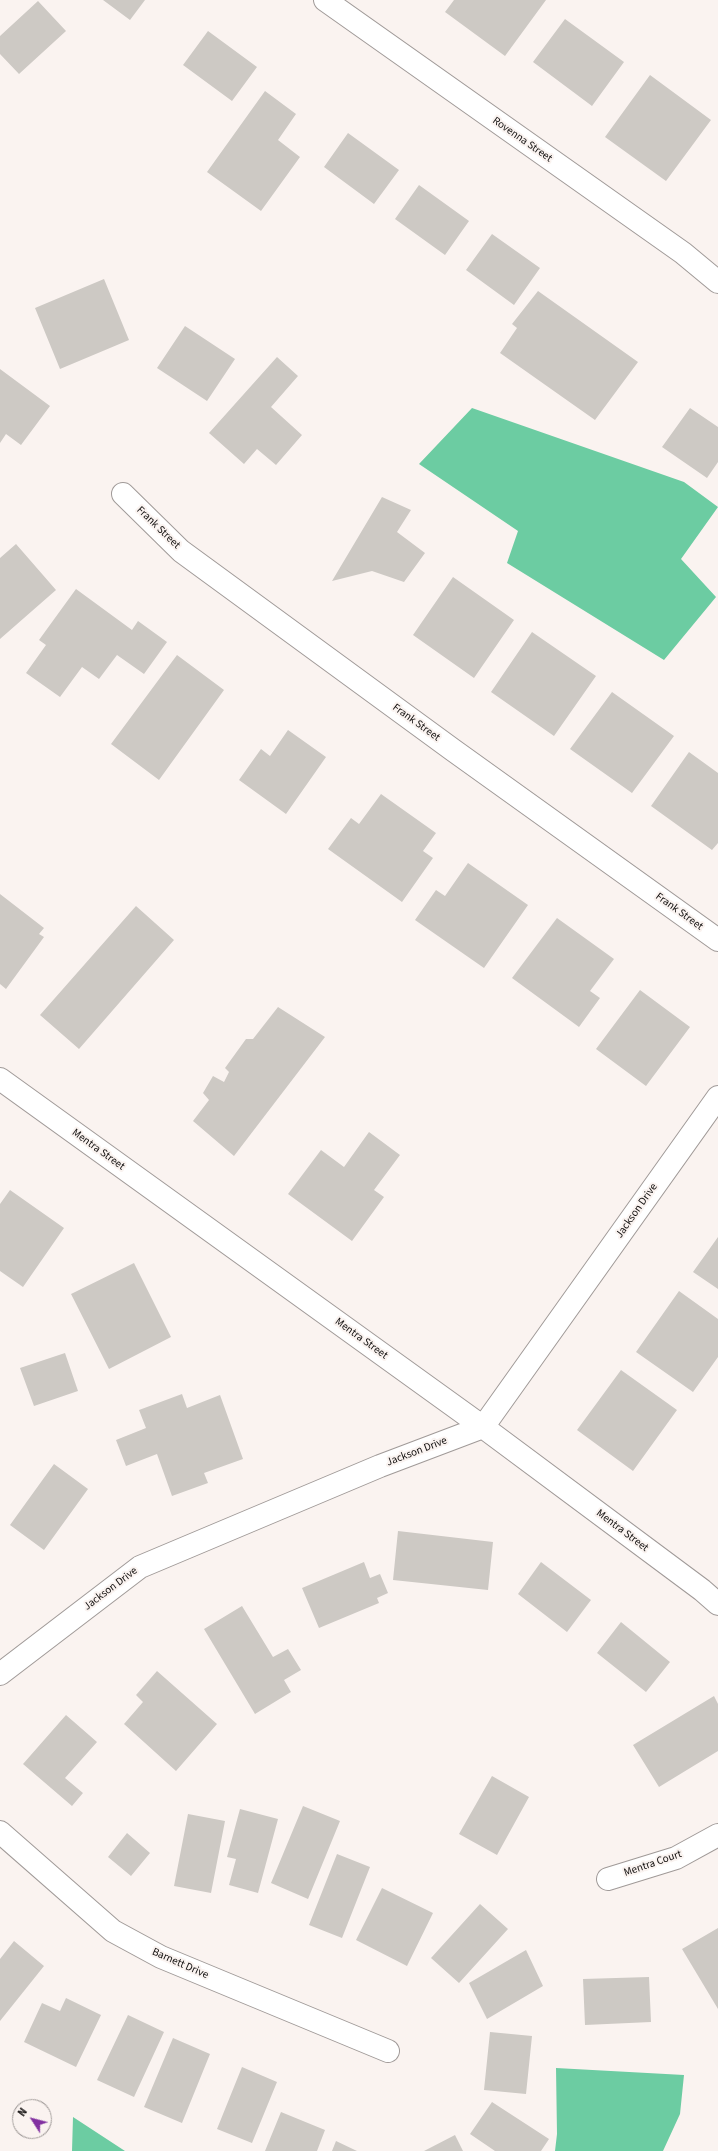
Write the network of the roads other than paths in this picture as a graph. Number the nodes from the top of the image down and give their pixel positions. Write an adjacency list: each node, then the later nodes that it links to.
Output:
1 (325, 0): 2 (street, Rovenna Street)
2 (718, 282)
3 (123, 494): 4 (street, Frank Street)
4 (718, 940)
5 (0, 1079): 7 (street, Mentra Street)
6 (718, 1097): 7 (street, Jackson Drive)
7 (483, 1427): 8 (street, Mentra Street); 9 (street, Jackson Drive)
8 (718, 1604)
9 (0, 1674)
10 (0, 1832): 13 (street, Barnett Drive)
11 (718, 1835): 12 (street, Mentra Court)
12 (608, 1879)
13 (388, 2051)

